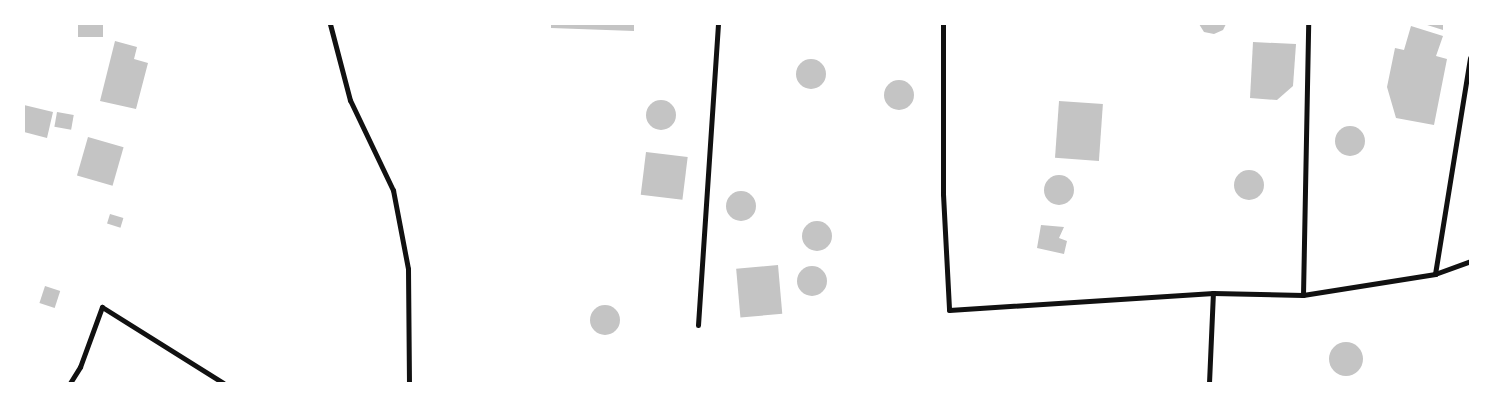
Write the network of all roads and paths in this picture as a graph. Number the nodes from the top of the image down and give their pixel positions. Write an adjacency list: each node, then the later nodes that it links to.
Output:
1 (330, 24): 13 (street)
2 (718, 24): 10 (street)
3 (943, 24): 8 (street)
4 (1308, 24): 9 (street)
5 (1470, 58): 7 (street)
6 (1470, 261): 7 (street)
7 (1435, 274): 9 (street)
8 (1213, 293): 9 (street); 14 (street)
9 (1303, 295)
10 (698, 325)
11 (70, 383): 12 (street)
12 (224, 383)
13 (409, 383)
14 (1209, 383)

